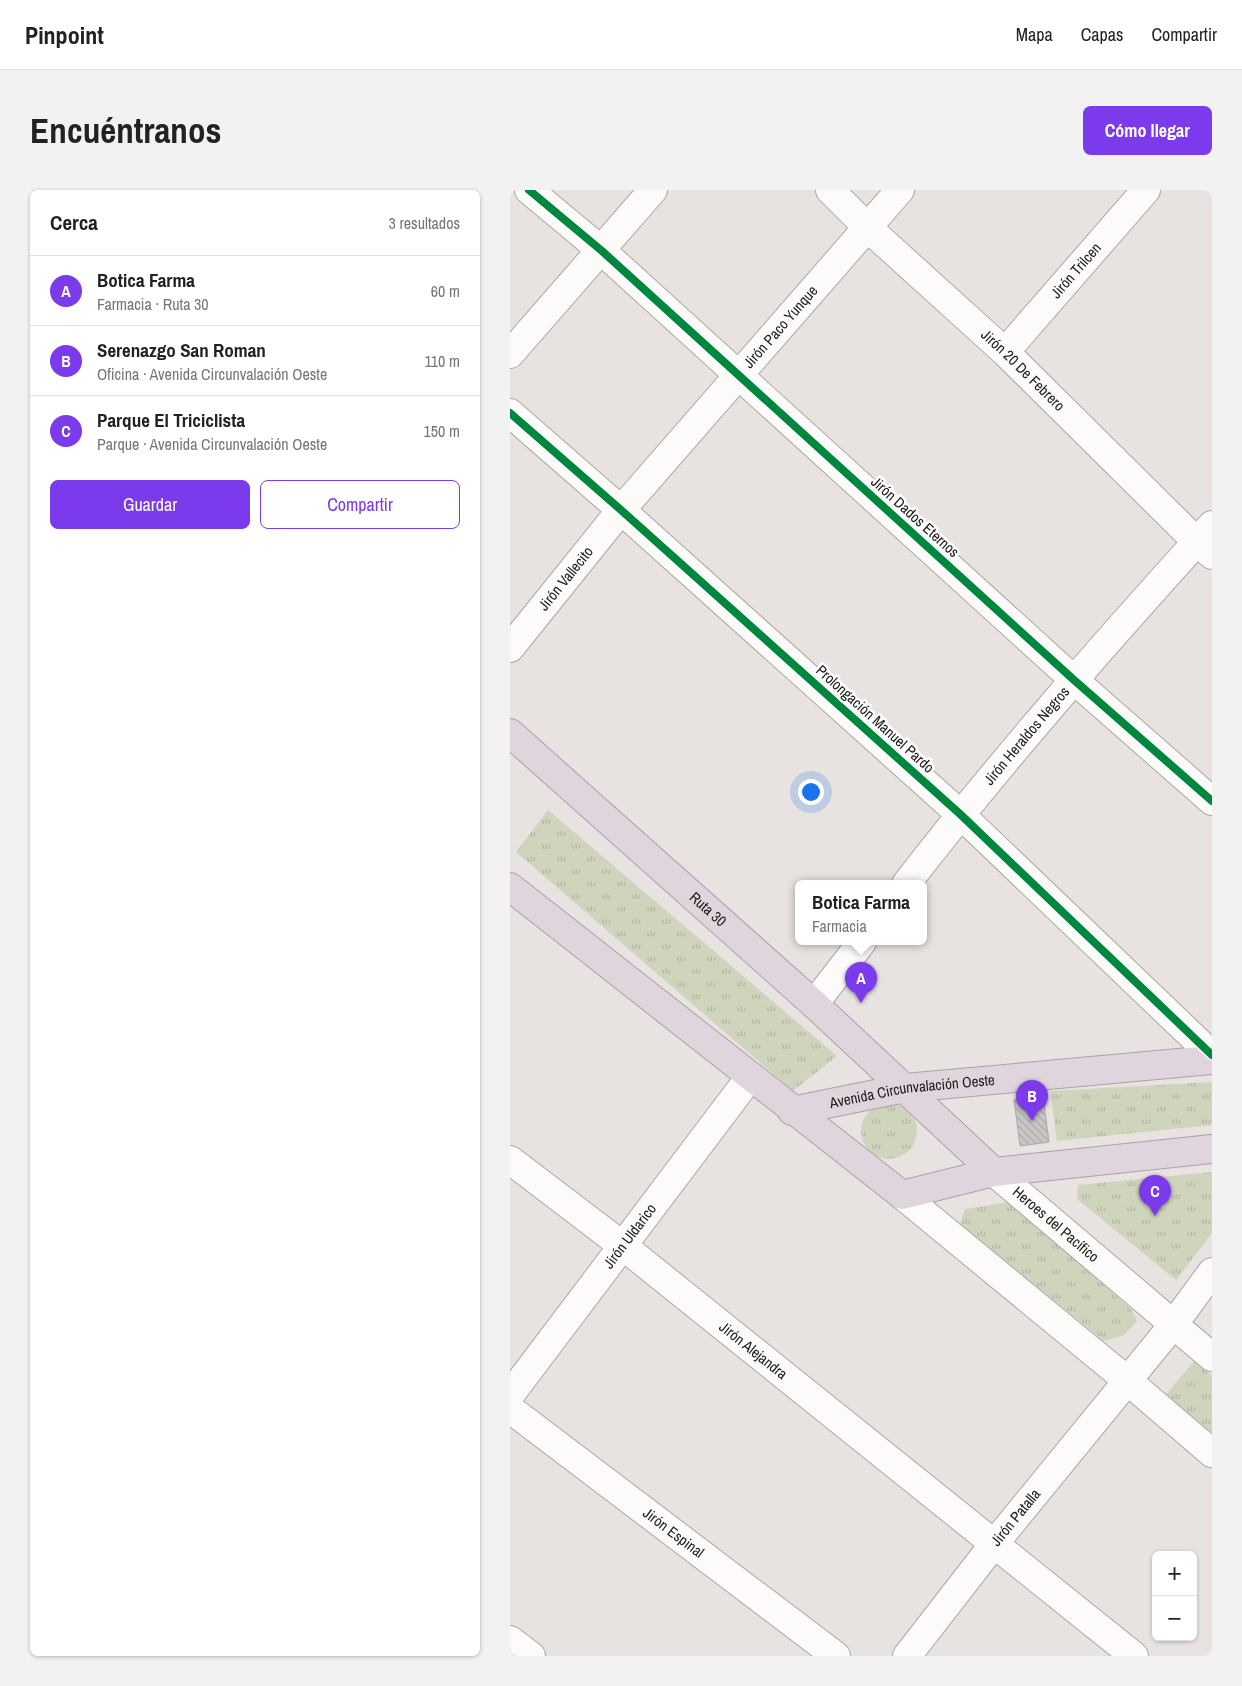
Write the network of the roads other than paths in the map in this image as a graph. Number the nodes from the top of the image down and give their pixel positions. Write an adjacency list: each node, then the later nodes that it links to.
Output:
1 (529, 190): 7 (street, Jirón Dados Eternos)
2 (653, 190): 7 (street)
3 (830, 190): 6 (street, Jirón 20 De Febrero)
4 (900, 190): 6 (street, Jirón Paco Yunque)
5 (1146, 190): 8 (street, Jirón Trilcen)
6 (868, 228): 8 (street, Jirón 20 De Febrero); 10 (street, Jirón Paco Yunque)
7 (602, 251): 9 (street); 10 (street, Jirón Dados Eternos)
8 (1005, 352): 13 (street, Jirón 20 De Febrero)
9 (510, 354)
10 (739, 376): 12 (street, Jirón Paco Yunque); 15 (street, Jirón Dados Eternos)
11 (510, 413): 12 (street, Prolongación Manuel Pardo)
12 (621, 510): 14 (street, Jirón Vallecito); 18 (street, Prolongación Manuel Pardo)
13 (1207, 541): 15 (street, Jirón Heraldos Negros)
14 (510, 648)
15 (1074, 680): 17 (street, Jirón Dados Eternos); 18 (street, Jirón Heraldos Negros)
16 (510, 733): 22 (highway, Ruta 30)
17 (1212, 801)
18 (960, 814): 19 (street, Jirón Heraldos Negros); 23 (street, Prolongación Manuel Pardo)
19 (909, 880)
20 (510, 887): 25 (highway)
21 (860, 945): 22 (street)
22 (814, 1004): 26 (highway, Ruta 30)
23 (1212, 1055)
24 (1212, 1060): 26 (highway, Avenida Circunvalación Oeste)
25 (750, 1077): 27 (highway); 32 (street, Jirón Uldarico)
26 (905, 1088): 27 (highway, Avenida Circunvalación Oeste); 30 (highway, Heroes del Pacífico)
27 (792, 1111): 31 (highway)
28 (1212, 1150): 30 (highway)
29 (510, 1160): 32 (street, Jirón Alejandra)
30 (994, 1172): 31 (highway); 34 (street, Heroes del Pacífico)
31 (902, 1195): 36 (street)
32 (623, 1246): 37 (street, Jirón Uldarico); 40 (street, Jirón Alejandra)
33 (1212, 1272): 34 (street, Jirón Patalla)
34 (1173, 1325): 35 (street, Heroes del Pacífico); 36 (street, Jirón Patalla)
35 (1212, 1357)
36 (1128, 1381): 39 (street); 40 (street, Jirón Patalla)
37 (510, 1396)
38 (510, 1409): 43 (street, Jirón Espinal)
39 (1212, 1453)
40 (994, 1544): 44 (street, Jirón Patalla); 45 (street, Jirón Alejandra)
41 (510, 1640): 42 (street)
42 (531, 1656)
43 (836, 1656)
44 (907, 1656)
45 (1134, 1656)

